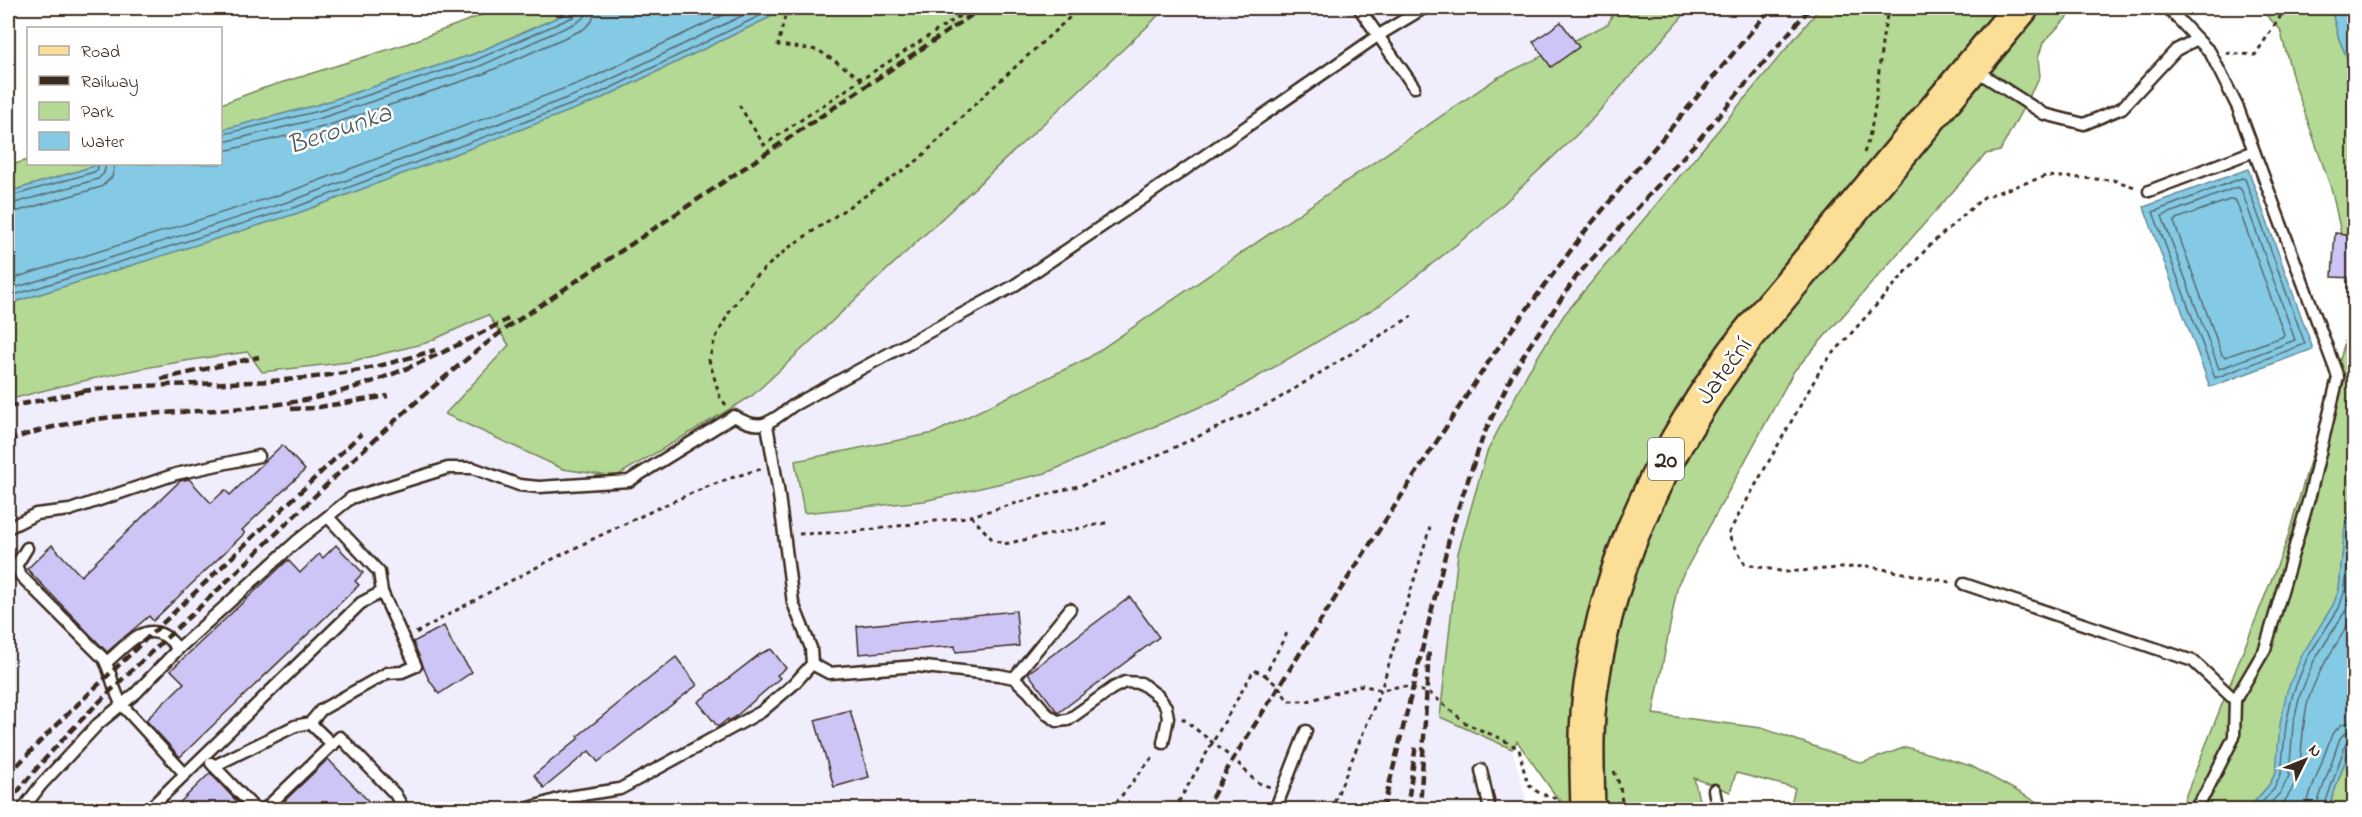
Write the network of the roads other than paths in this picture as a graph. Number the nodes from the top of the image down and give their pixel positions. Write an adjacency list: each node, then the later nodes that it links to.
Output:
1 (1359, 8): 5 (lane)
2 (1424, 8): 5 (lane)
3 (2020, 8): 7 (main road, Jateční / 20)
4 (2168, 8): 6 (lane)
5 (1379, 35): 8 (lane); 11 (lane)
6 (2197, 39): 7 (lane); 9 (lane)
7 (1973, 64): 34 (main road, Jateční / 20)
8 (1414, 87)
9 (2254, 151): 10 (lane); 23 (lane)
10 (2149, 191)
11 (767, 425): 13 (lane); 21 (lane)
12 (259, 456): 14 (lane)
13 (328, 517): 17 (lane); 19 (lane)
14 (8, 528)
15 (27, 548): 20 (lane)
16 (1964, 584): 23 (lane)
17 (382, 592): 25 (lane); 29 (lane)
18 (1070, 609): 22 (lane)
19 (178, 649): 20 (lane); 24 (lane)
20 (106, 663): 24 (lane)
21 (812, 664): 22 (lane); 40 (lane)
22 (1014, 678): 27 (lane)
23 (2235, 700): 44 (lane)
24 (122, 705): 32 (lane); 35 (lane)
25 (310, 723): 28 (lane); 30 (lane)
26 (1306, 731): 41 (lane)
27 (1163, 743)
28 (333, 745): 38 (lane); 39 (lane)
29 (204, 756): 30 (lane); 32 (lane)
30 (214, 766): 37 (lane)
31 (1481, 770): 42 (lane)
32 (185, 774): 36 (lane)
33 (1714, 790): 43 (lane)
34 (1575, 805)
35 (22, 810)
36 (148, 810)
37 (256, 810)
38 (264, 810)
39 (404, 810)
40 (523, 810)
41 (1275, 810)
42 (1490, 810)
43 (1718, 810)
44 (2194, 810)

